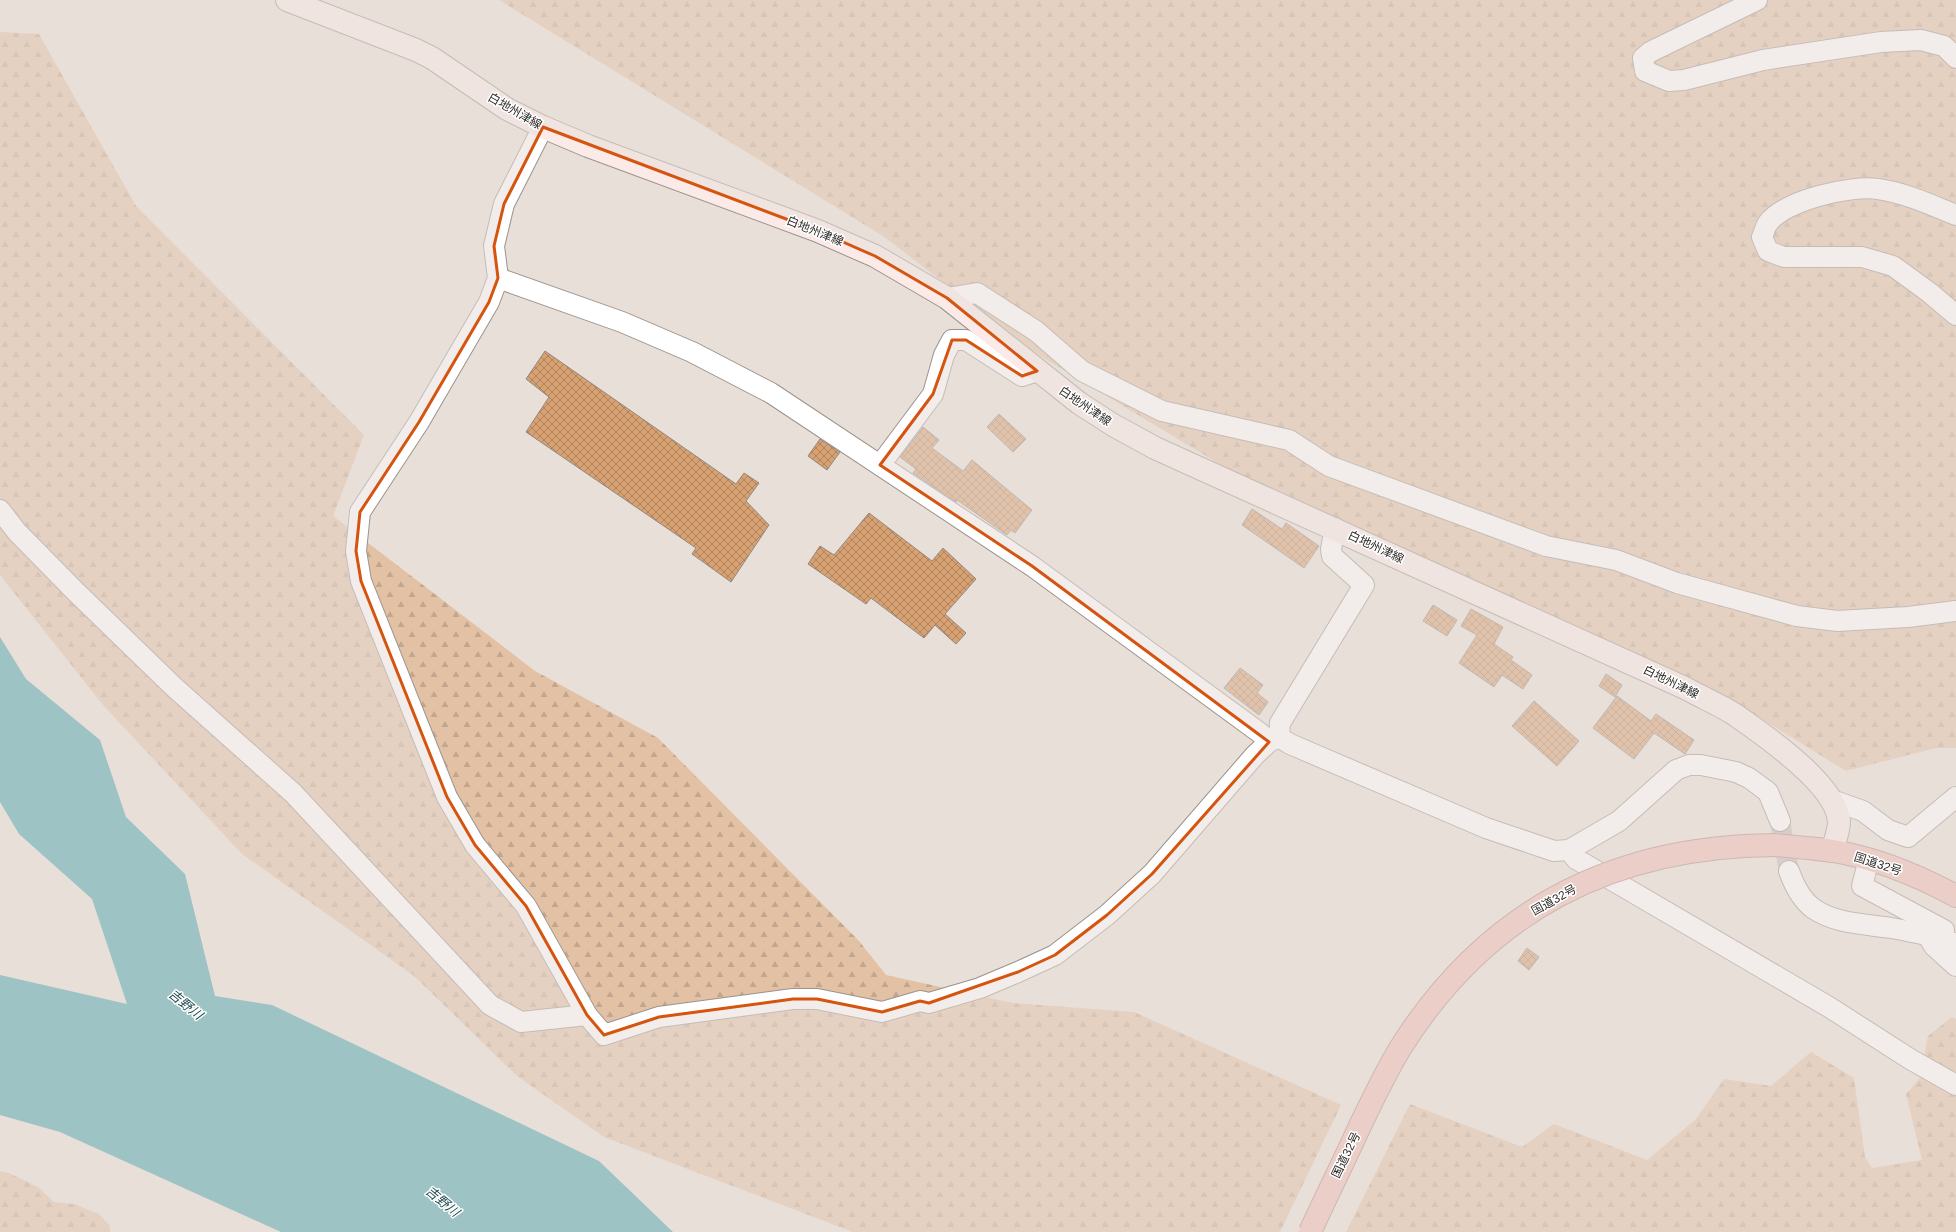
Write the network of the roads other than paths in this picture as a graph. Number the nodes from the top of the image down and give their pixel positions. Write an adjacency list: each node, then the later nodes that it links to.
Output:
1 (287, 0): 4 (main road, 白地州津線)
2 (1757, 0): 3 (street)
3 (1956, 58)
4 (543, 127): 6 (street); 7 (main road, 白地州津線)
5 (1956, 215): 8 (street)
6 (498, 278): 10 (street); 25 (street)
7 (947, 298): 9 (main road, 白地州津線); 13 (street)
8 (1956, 315)
9 (1037, 371): 10 (street); 12 (main road, 白地州津線)
10 (880, 465): 14 (street)
11 (0, 510): 25 (street)
12 (1335, 528): 14 (street); 16 (main road, 白地州津線)
13 (1956, 611)
14 (1274, 740): 18 (street); 25 (street)
15 (1956, 797): 16 (street)
16 (1832, 800): 19 (main road, 白地州津線)
17 (1780, 821): 18 (street)
18 (1569, 850): 26 (street)
19 (1832, 851): 20 (highway, 国道32号); 27 (highway, 国道32号, bridge)
20 (1869, 859): 22 (highway, 国道32号); 23 (street)
21 (1789, 871): 23 (street)
22 (1956, 896)
23 (1942, 940): 24 (street)
24 (1956, 966)
25 (586, 1015)
26 (1956, 1085)
27 (1310, 1232)

